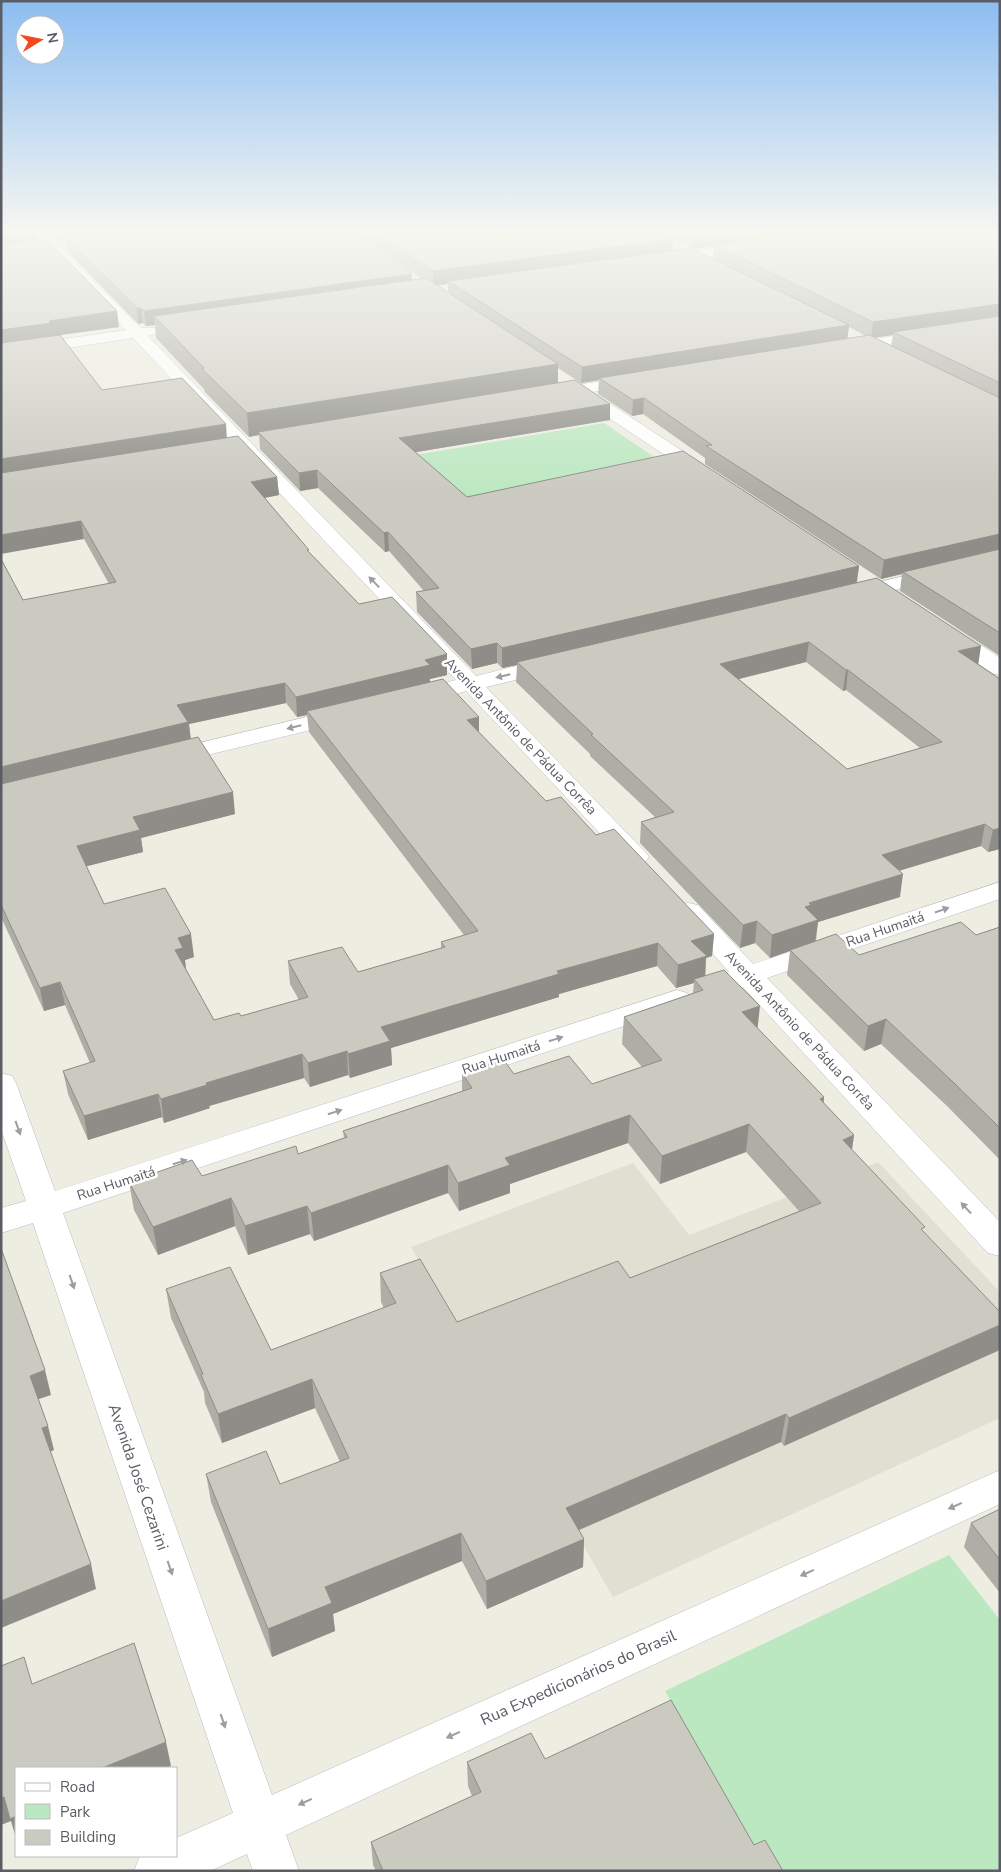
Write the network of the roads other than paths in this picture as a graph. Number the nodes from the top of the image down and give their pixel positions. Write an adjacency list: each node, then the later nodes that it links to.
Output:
1 (124, 319): 4 (street, Avenida Antônio de Pádua Corrêa)
2 (1000, 324): 6 (street)
3 (165, 330): 4 (street)
4 (137, 333): 8 (street); 20 (street, Avenida Antônio de Pádua Corrêa, one-way to 4)
5 (845, 333): 6 (street)
6 (869, 345): 7 (street); 9 (street)
7 (830, 351)
8 (1, 353)
9 (895, 358)
10 (553, 374): 12 (street)
11 (655, 378): 12 (street)
12 (578, 390): 13 (street); 14 (street)
13 (538, 396)
14 (716, 481)
15 (1000, 559): 16 (street)
16 (832, 599)
17 (936, 625): 19 (street)
18 (575, 659): 20 (street, one-way to 20)
19 (1000, 668)
20 (471, 684): 21 (street); 24 (street, Avenida Antônio de Pádua Corrêa)
21 (433, 693)
22 (366, 709): 23 (street, one-way to 23)
23 (145, 763)
24 (654, 876)
25 (1000, 890): 27 (street, Rua Humaitá, one-way to 25)
26 (674, 897): 27 (street, Avenida Antônio de Pádua Corrêa)
27 (749, 976): 29 (street, Rua Humaitá, one-way to 27); 31 (street, Avenida Antônio de Pádua Corrêa, one-way to 27)
28 (1, 1082): 29 (street, Avenida José Cezarini, one-way to 29)
29 (46, 1206): 30 (street, Rua Humaitá); 33 (street, Avenida José Cezarini, one-way to 33)
30 (1, 1222)
31 (1000, 1244)
32 (1000, 1486): 33 (street, Rua Expedicionários do Brasil, one-way to 33)
33 (258, 1823): 34 (street, Rua Expedicionários do Brasil); 35 (street, Avenida José Cezarini)
34 (157, 1871)
35 (276, 1871)

